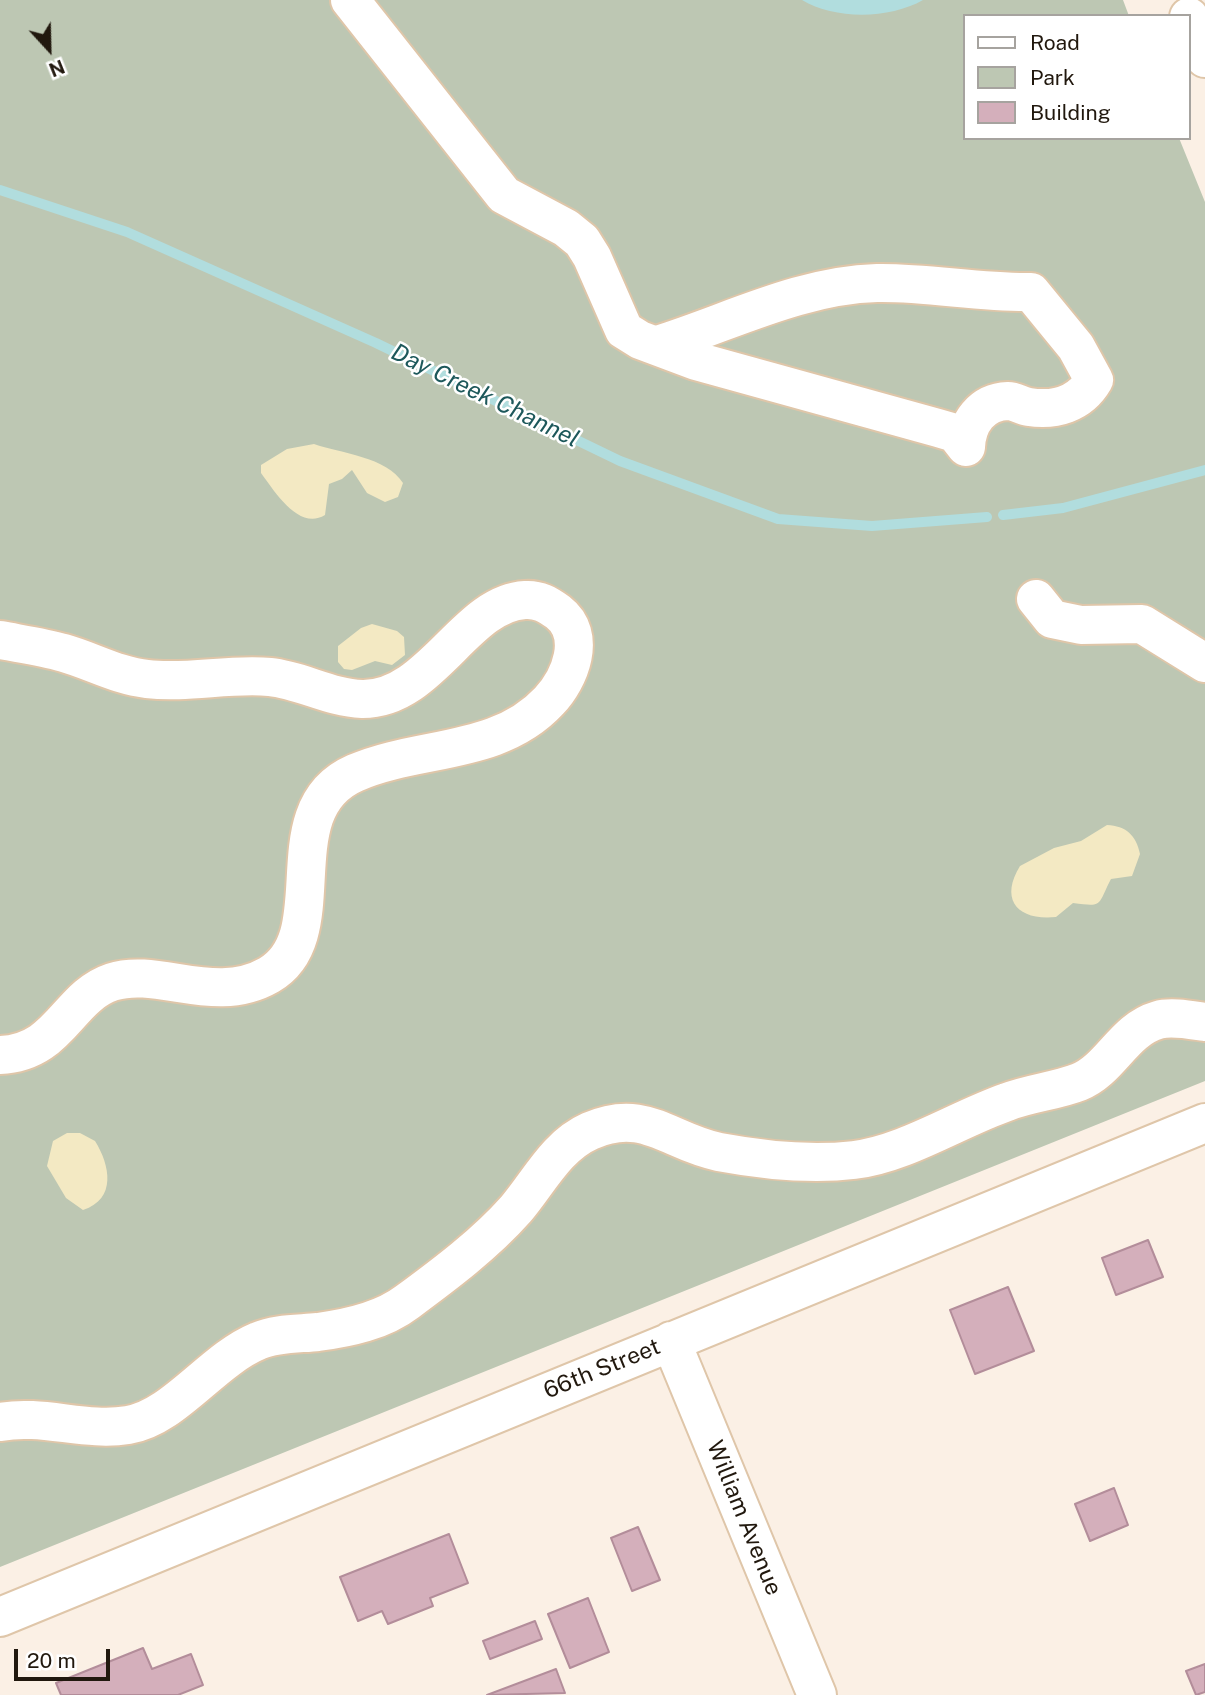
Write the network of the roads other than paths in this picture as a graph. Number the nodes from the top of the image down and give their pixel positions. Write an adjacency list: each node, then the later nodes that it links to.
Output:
1 (350, 0): 4 (street)
2 (1191, 21): 3 (street)
3 (1205, 58)
4 (657, 345): 4 (street)
5 (1036, 599): 7 (street)
6 (0, 640): 9 (street)
7 (1205, 663)
8 (1205, 1022): 12 (street)
9 (0, 1055)
10 (1205, 1122): 11 (street, 66th Street)
11 (671, 1341): 13 (street, 66th Street); 14 (street, William Avenue)
12 (0, 1422)
13 (0, 1617)
14 (817, 1695)

